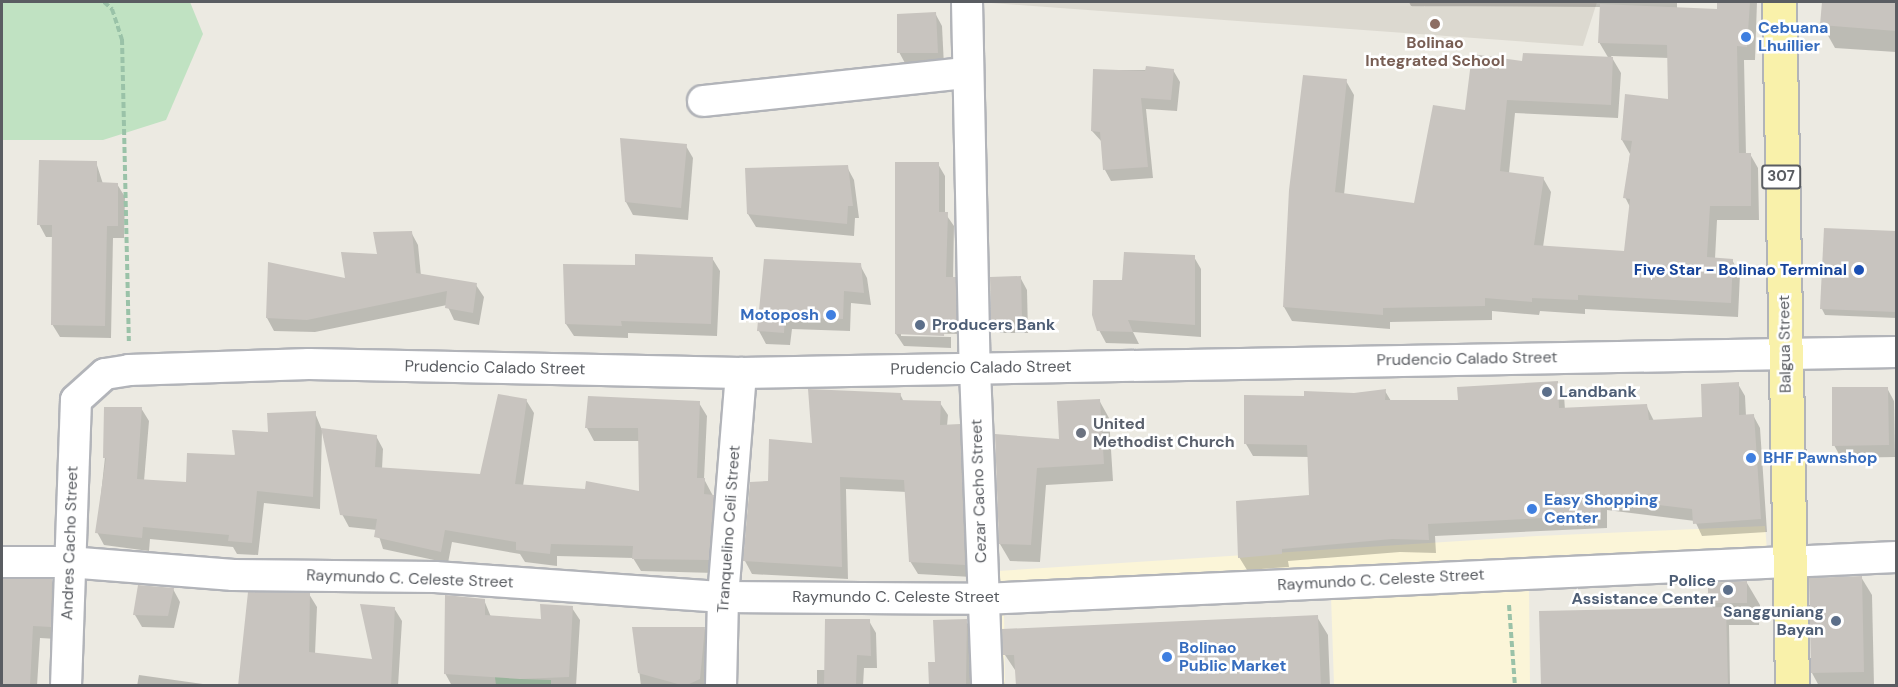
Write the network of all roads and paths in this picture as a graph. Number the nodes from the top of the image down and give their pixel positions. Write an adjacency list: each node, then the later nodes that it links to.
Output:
1 (104, 2): 9 (path)
2 (967, 2): 4 (street, Cezar Cacho Street)
3 (1779, 2): 7 (main road, Balgua Street / 307)
4 (967, 73): 5 (street); 8 (street, Cezar Cacho Street)
5 (703, 101)
6 (1896, 352): 7 (street, Prudencio Calado Street)
7 (1785, 353): 8 (street, Prudencio Calado Street); 13 (main road, Balgua Street / 307)
8 (975, 369): 10 (street, Prudencio Calado Street); 18 (street, Cezar Cacho Street)
9 (129, 370): 10 (street, Prudencio Calado Street); 11 (street, Prudencio Calado Street)
10 (741, 373): 17 (street, Tranquelino Celi Street)
11 (76, 400): 15 (street, Andres Cacho Street)
12 (1896, 556): 13 (street, Raymundo C. Celeste Street)
13 (1791, 560): 16 (street, Raymundo C. Celeste Street); 23 (main road, Balgua Street / 307)
14 (2, 562): 15 (street, Raymundo C. Celeste Street)
15 (68, 562): 17 (street, Raymundo C. Celeste Street); 19 (street, Andres Cacho Street)
16 (1506, 574): 18 (street, Raymundo C. Celeste Street); 22 (path)
17 (723, 597): 18 (street, Raymundo C. Celeste Street); 20 (street, Tranquelino Celi Street)
18 (983, 599): 21 (street, Cezar Cacho Street)
19 (66, 686)
20 (721, 686)
21 (987, 686)
22 (1515, 686)
23 (1792, 686)

